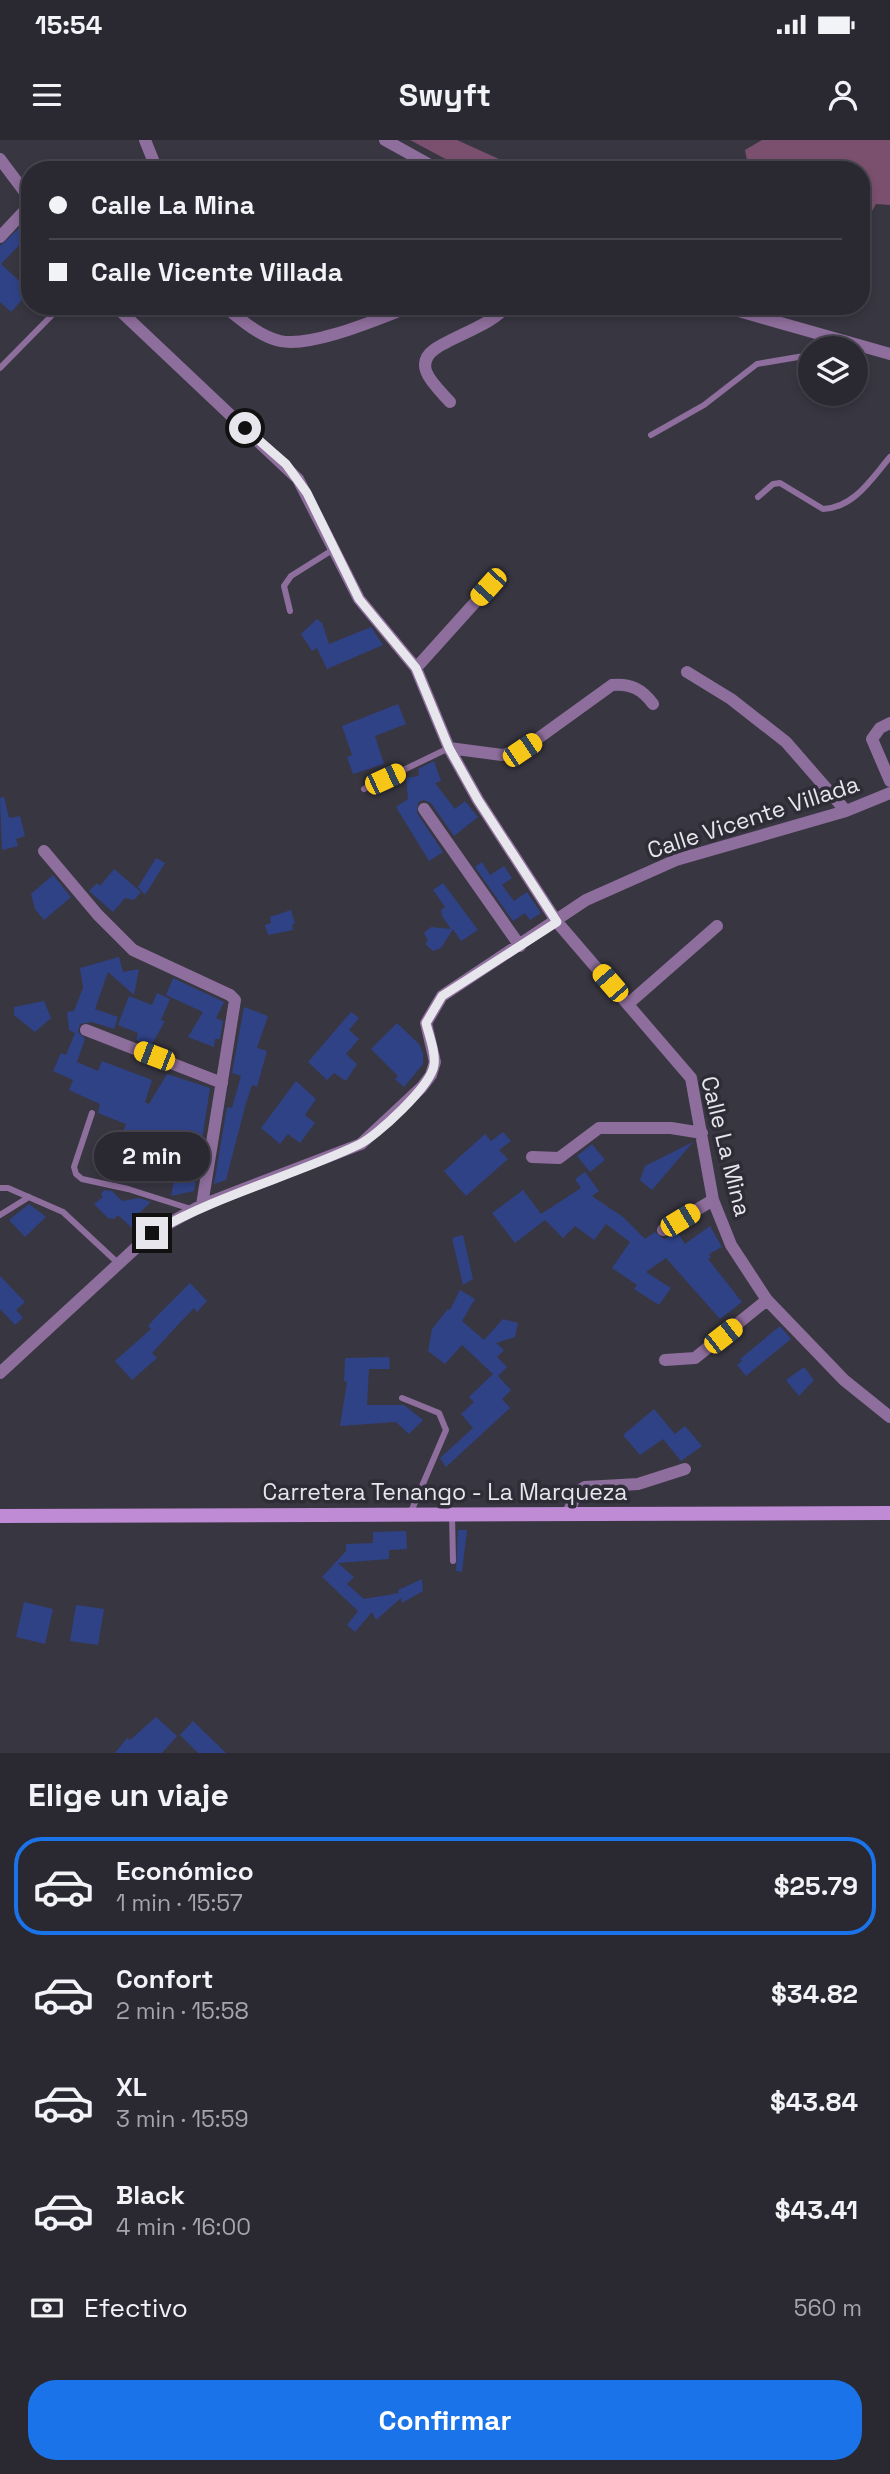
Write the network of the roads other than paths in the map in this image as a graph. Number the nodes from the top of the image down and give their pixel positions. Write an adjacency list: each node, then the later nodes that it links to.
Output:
1 (145, 140): 4 (street)
2 (385, 140): 5 (street)
3 (0, 159): 6 (street)
4 (153, 161)
5 (423, 161)
6 (21, 187)
7 (21, 215): 8 (street)
8 (0, 237)
9 (52, 315): 19 (lane)
10 (125, 315): 24 (street, Calle La Mina)
11 (237, 315): 12 (street)
12 (388, 315)
13 (497, 315): 20 (street)
14 (751, 315): 15 (street)
15 (822, 336)
16 (868, 349): 17 (street)
17 (890, 354)
18 (798, 357): 21 (lane)
19 (0, 368)
20 (450, 402)
21 (651, 435)
22 (890, 457): 23 (lane)
23 (758, 497)
24 (334, 549): 26 (lane); 27 (street, Calle La Mina)
25 (488, 587): 27 (street)
26 (290, 611)
27 (416, 668): 31 (street, Calle La Mina)
28 (687, 671): 36 (street)
29 (653, 704): 31 (street)
30 (890, 723): 32 (street)
31 (449, 748): 33 (lane); 38 (street, Calle La Mina)
32 (890, 780)
33 (364, 789)
34 (890, 793): 36 (street, Calle Vicente Villada)
35 (424, 809): 40 (street)
36 (846, 811): 38 (street, Calle Vicente Villada)
37 (44, 851): 43 (street)
38 (557, 922): 40 (street, Calle Vicente Villada); 41 (street, Calle La Mina)
39 (717, 926): 41 (street)
40 (520, 946): 50 (street, Calle Vicente Villada)
41 (628, 1004): 45 (street, Calle La Mina)
42 (86, 1030): 43 (street)
43 (222, 1083): 50 (street)
44 (92, 1113): 50 (lane)
45 (702, 1133): 46 (street); 49 (street, Calle La Mina)
46 (532, 1157)
47 (0, 1188): 48 (lane)
48 (29, 1198): 51 (lane); 53 (lane)
49 (713, 1200): 52 (street); 54 (street, Calle La Mina)
50 (197, 1208): 53 (street, Calle Vicente Villada)
51 (0, 1215)
52 (663, 1230)
53 (119, 1264): 56 (street, Calle Vicente Villada)
54 (767, 1300): 55 (street); 58 (street, Calle La Mina)
55 (665, 1360)
56 (0, 1373)
57 (402, 1398): 61 (lane)
58 (890, 1417)
59 (685, 1469): 63 (street)
60 (890, 1513): 63 (main road, Carretera Tenango - La Marqueza)
61 (409, 1515): 62 (main road, Carretera Tenango - La Marqueza); 64 (main road, Carretera Tenango - La Marqueza)
62 (452, 1515): 63 (main road, Carretera Tenango - La Marqueza); 65 (lane)
63 (567, 1515)
64 (0, 1516)
65 (453, 1561)

